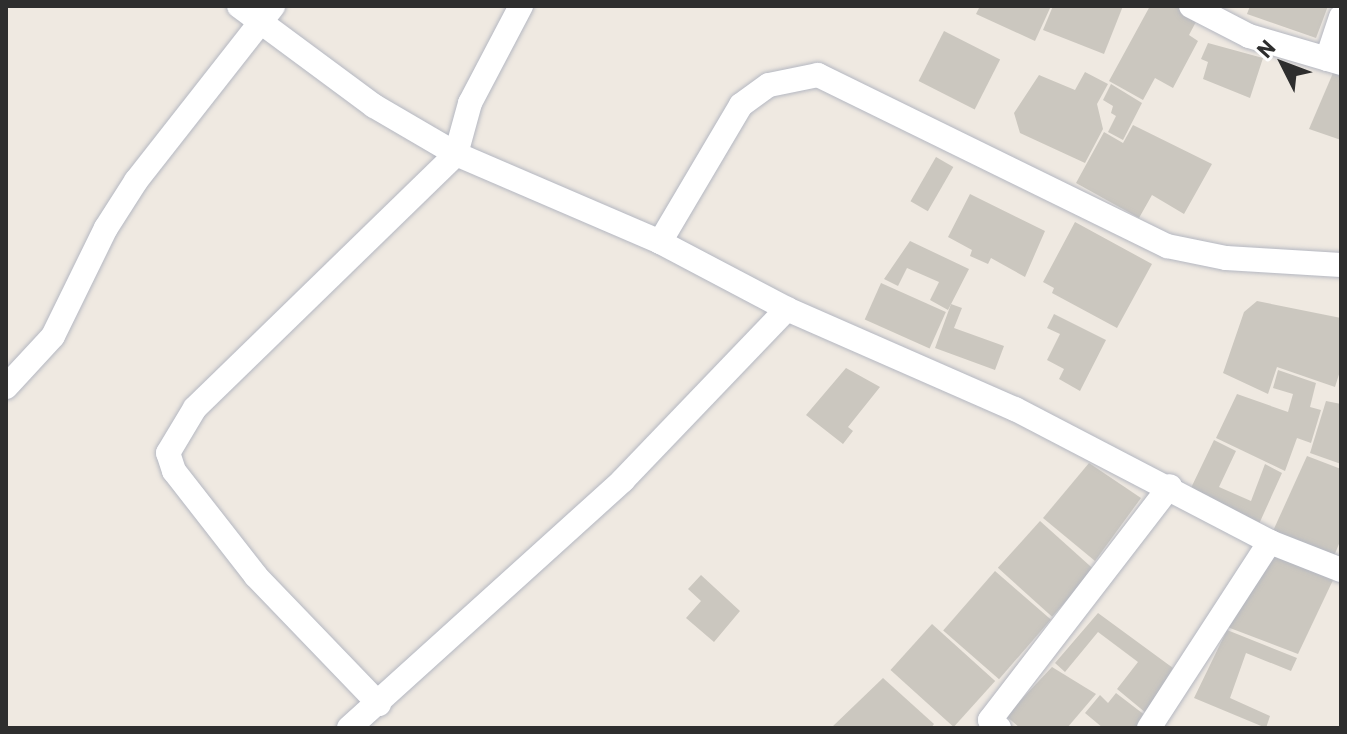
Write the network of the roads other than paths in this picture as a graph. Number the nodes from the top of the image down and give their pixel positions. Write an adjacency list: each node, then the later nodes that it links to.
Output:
1 (239, 6): 4 (street)
2 (521, 6): 7 (street)
3 (1191, 6): 6 (street)
4 (267, 15): 7 (street); 11 (street)
5 (1341, 17): 6 (street)
6 (1334, 61)
7 (456, 154): 8 (street); 15 (street)
8 (660, 242): 9 (street); 10 (street)
9 (1341, 265)
10 (787, 309): 12 (street); 15 (street)
11 (6, 387)
12 (1170, 486): 13 (street); 16 (street)
13 (1270, 542): 14 (street); 18 (street)
14 (1341, 570)
15 (379, 704): 17 (street)
16 (990, 725)
17 (349, 728)
18 (1149, 728)

